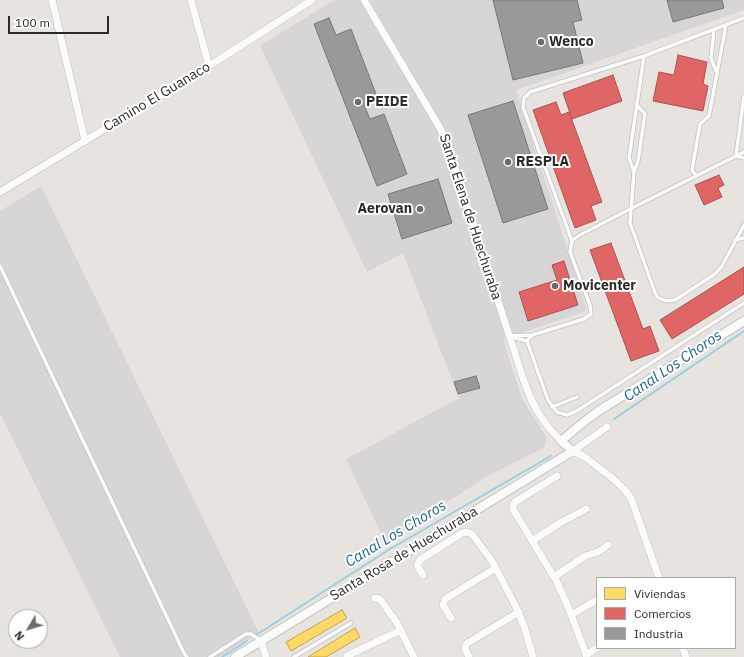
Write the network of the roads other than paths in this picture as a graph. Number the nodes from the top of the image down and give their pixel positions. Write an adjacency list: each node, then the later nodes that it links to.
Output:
1 (52, 0): 13 (street)
2 (191, 0): 9 (street)
3 (312, 0): 9 (street, Camino El Guanaco)
4 (364, 0): 29 (street, Santa Elena de Huechuraba)
5 (744, 18): 6 (lane)
6 (726, 25): 7 (lane); 10 (lane)
7 (714, 29): 8 (lane); 10 (lane)
8 (644, 56): 12 (lane); 24 (lane)
9 (209, 66): 13 (street, Camino El Guanaco)
10 (716, 72): 18 (lane)
11 (744, 96): 15 (lane)
12 (636, 104): 17 (lane); 17 (lane)
13 (85, 140): 19 (street, Camino El Guanaco)
14 (744, 152): 15 (lane)
15 (736, 156): 16 (lane); 18 (lane)
16 (744, 158)
17 (634, 172): 20 (lane)
18 (696, 176): 20 (lane)
19 (0, 192)
20 (632, 208): 23 (lane); 24 (lane)
21 (744, 225): 23 (lane)
22 (744, 238): 23 (lane)
23 (736, 240)
24 (572, 241): 28 (lane)
25 (0, 266): 55 (lane)
26 (744, 303): 32 (lane)
27 (744, 321): 34 (street)
28 (532, 335): 29 (lane); 30 (lane)
29 (509, 337): 30 (lane); 34 (street, Santa Elena de Huechuraba)
30 (527, 341): 32 (lane)
31 (576, 397): 32 (lane)
32 (552, 407)
33 (607, 427): 35 (street, Santa Rosa de Huechuraba)
34 (561, 441): 35 (street)
35 (573, 451): 43 (street); 51 (street, Santa Rosa de Huechuraba)
36 (557, 476): 38 (street)
37 (586, 509): 38 (street)
38 (532, 541): 42 (street)
39 (608, 545): 42 (street)
40 (496, 568): 41 (street); 46 (street); 48 (street)
41 (423, 575)
42 (554, 577): 47 (street)
43 (659, 577)
44 (375, 598): 50 (street)
45 (596, 601): 47 (street)
46 (519, 612): 61 (street); 62 (street)
47 (571, 615): 54 (street)
48 (451, 618)
49 (351, 623): 59 (lane)
50 (401, 630): 53 (street); 60 (street)
51 (261, 641): 56 (lane); 57 (street, Santa Rosa de Huechuraba); 58 (street)
52 (596, 649): 54 (street)
53 (347, 656)
54 (586, 656)
55 (187, 657)
56 (210, 657)
57 (235, 657)
58 (266, 657)
59 (294, 657)
60 (414, 657)
61 (469, 657)
62 (533, 657)

